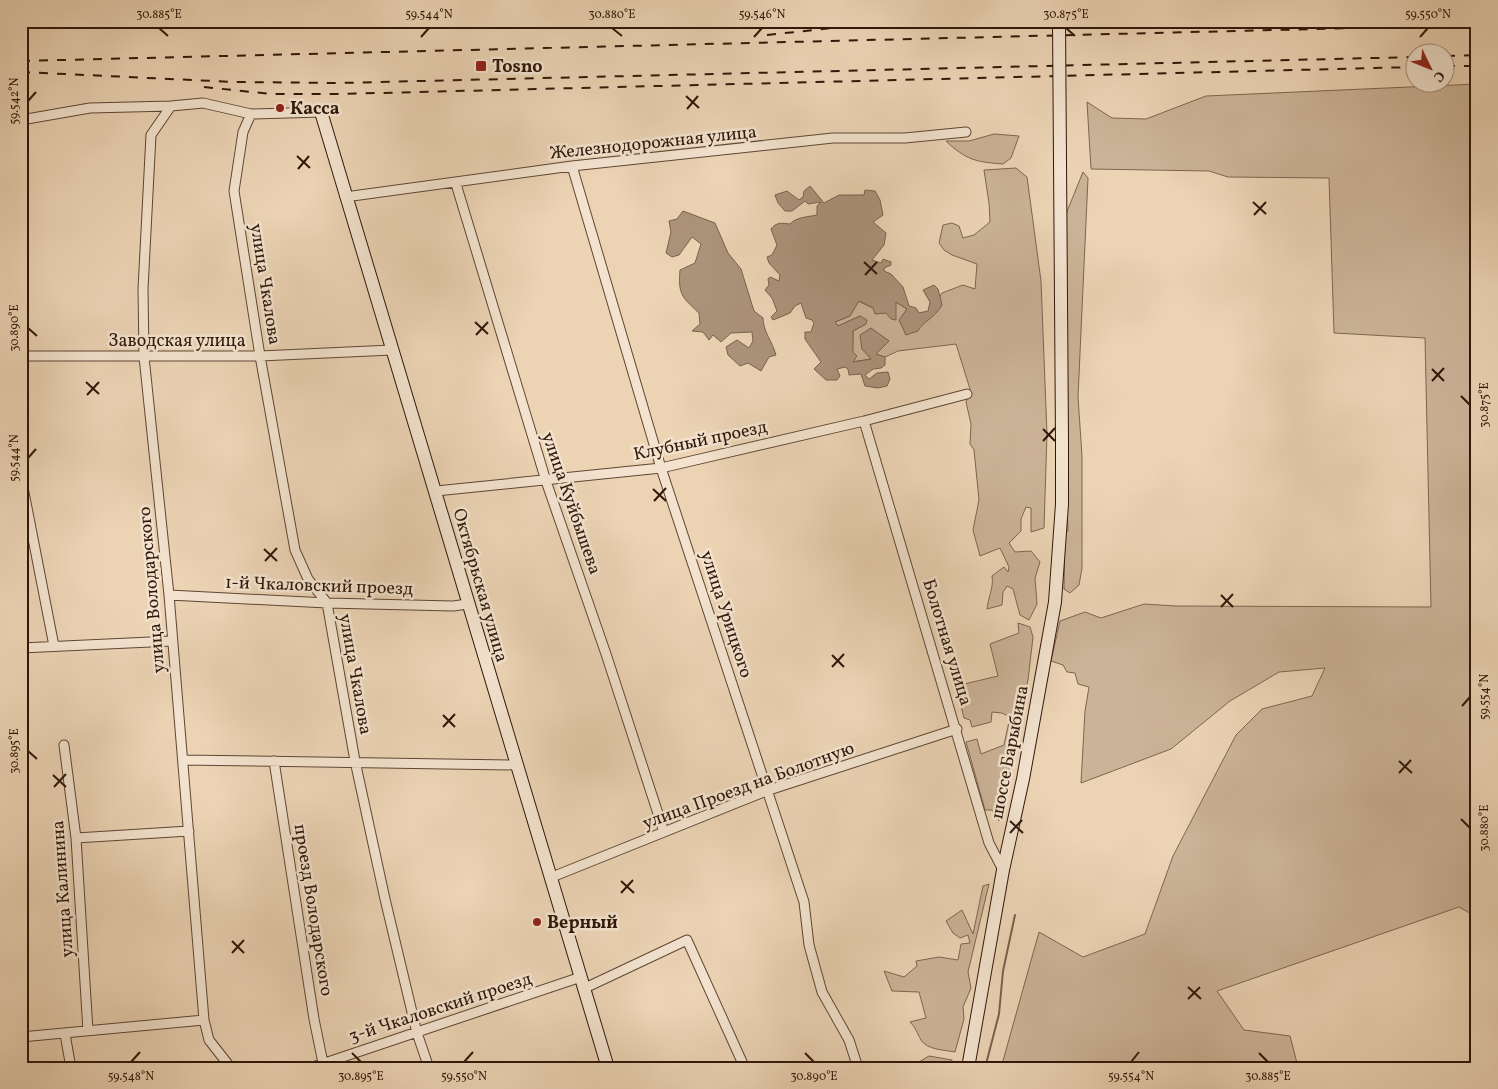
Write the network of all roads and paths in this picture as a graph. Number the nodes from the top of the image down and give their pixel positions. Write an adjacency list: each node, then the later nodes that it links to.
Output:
1 (1059, 21): 37 (main road, шоссе Барыбина, bridge)
2 (171, 106): 4 (street); 5 (street); 12 (street, улица Володарского)
3 (321, 112): 4 (street); 9 (main road, Октябрьская улица)
4 (251, 114): 13 (street, улица Чкалова)
5 (21, 120)
6 (966, 132): 7 (street, Железнодорожная улица)
7 (572, 166): 8 (street, Железнодорожная улица); 16 (street, улица Урицкого)
8 (456, 184): 9 (street, Железнодорожная улица); 18 (street, улица Куйбышева)
9 (345, 197): 10 (main road, Октябрьская улица)
10 (392, 350): 13 (street, Заводская улица); 20 (main road, Октябрьская улица)
11 (21, 356): 12 (street, Заводская улица)
12 (144, 356): 13 (street, Заводская улица); 21 (street, улица Володарского)
13 (260, 356): 22 (street, улица Чкалова)
14 (967, 394): 15 (street, Клубный проезд)
15 (864, 421): 16 (street, Клубный проезд); 27 (street, Болотная улица)
16 (661, 468): 18 (street, Клубный проезд); 33 (street, улица Урицкого)
17 (21, 477): 19 (street)
18 (546, 481): 20 (street, Клубный проезд); 35 (street, улица Куйбышева)
19 (23, 487): 25 (street)
20 (436, 491): 23 (main road, Октябрьская улица)
21 (169, 595): 22 (street, 1-й Чкаловский проезд); 24 (street, улица Володарского)
22 (327, 603): 23 (street, 1-й Чкаловский проезд); 31 (street, улица Чкалова)
23 (468, 604): 32 (main road, Октябрьская улица)
24 (172, 641): 25 (street); 29 (street, улица Володарского)
25 (54, 646): 26 (street)
26 (21, 648)
27 (957, 729): 33 (street, улица Проезд на Болотную); 37 (street, Болотная улица)
28 (64, 745): 36 (street, улица Калинина)
29 (183, 760): 30 (street); 34 (street, улица Володарского)
30 (274, 761): 31 (street); 45 (street, проезд Володарского)
31 (355, 761): 32 (street); 42 (street, улица Чкалова)
32 (517, 765): 38 (main road, Октябрьская улица)
33 (766, 791): 35 (street, улица Проезд на Болотную); 52 (street, улица Урицкого)
34 (189, 832): 36 (street); 40 (street, улица Володарского)
35 (664, 832): 38 (street, улица Проезд на Болотную)
36 (76, 838): 41 (street, улица Калинина)
37 (1003, 870): 53 (main road, шоссе Барыбина)
38 (552, 877): 39 (main road, Октябрьская улица)
39 (583, 982): 42 (street, 3-й Чкаловский проезд); 50 (main road, Октябрьская улица); 51 (street, 3-й Чкаловский проезд)
40 (204, 1020): 41 (street); 47 (street, улица Володарского)
41 (88, 1032): 43 (street)
42 (417, 1033): 45 (street, 3-й Чкаловский проезд); 49 (street, улица Чкалова)
43 (65, 1034): 44 (street); 46 (street)
44 (21, 1036)
45 (323, 1063): 48 (street, 3-й Чкаловский проезд)
46 (71, 1068)
47 (231, 1068)
48 (310, 1068)
49 (429, 1068)
50 (608, 1068)
51 (739, 1068)
52 (858, 1068)
53 (968, 1068)

